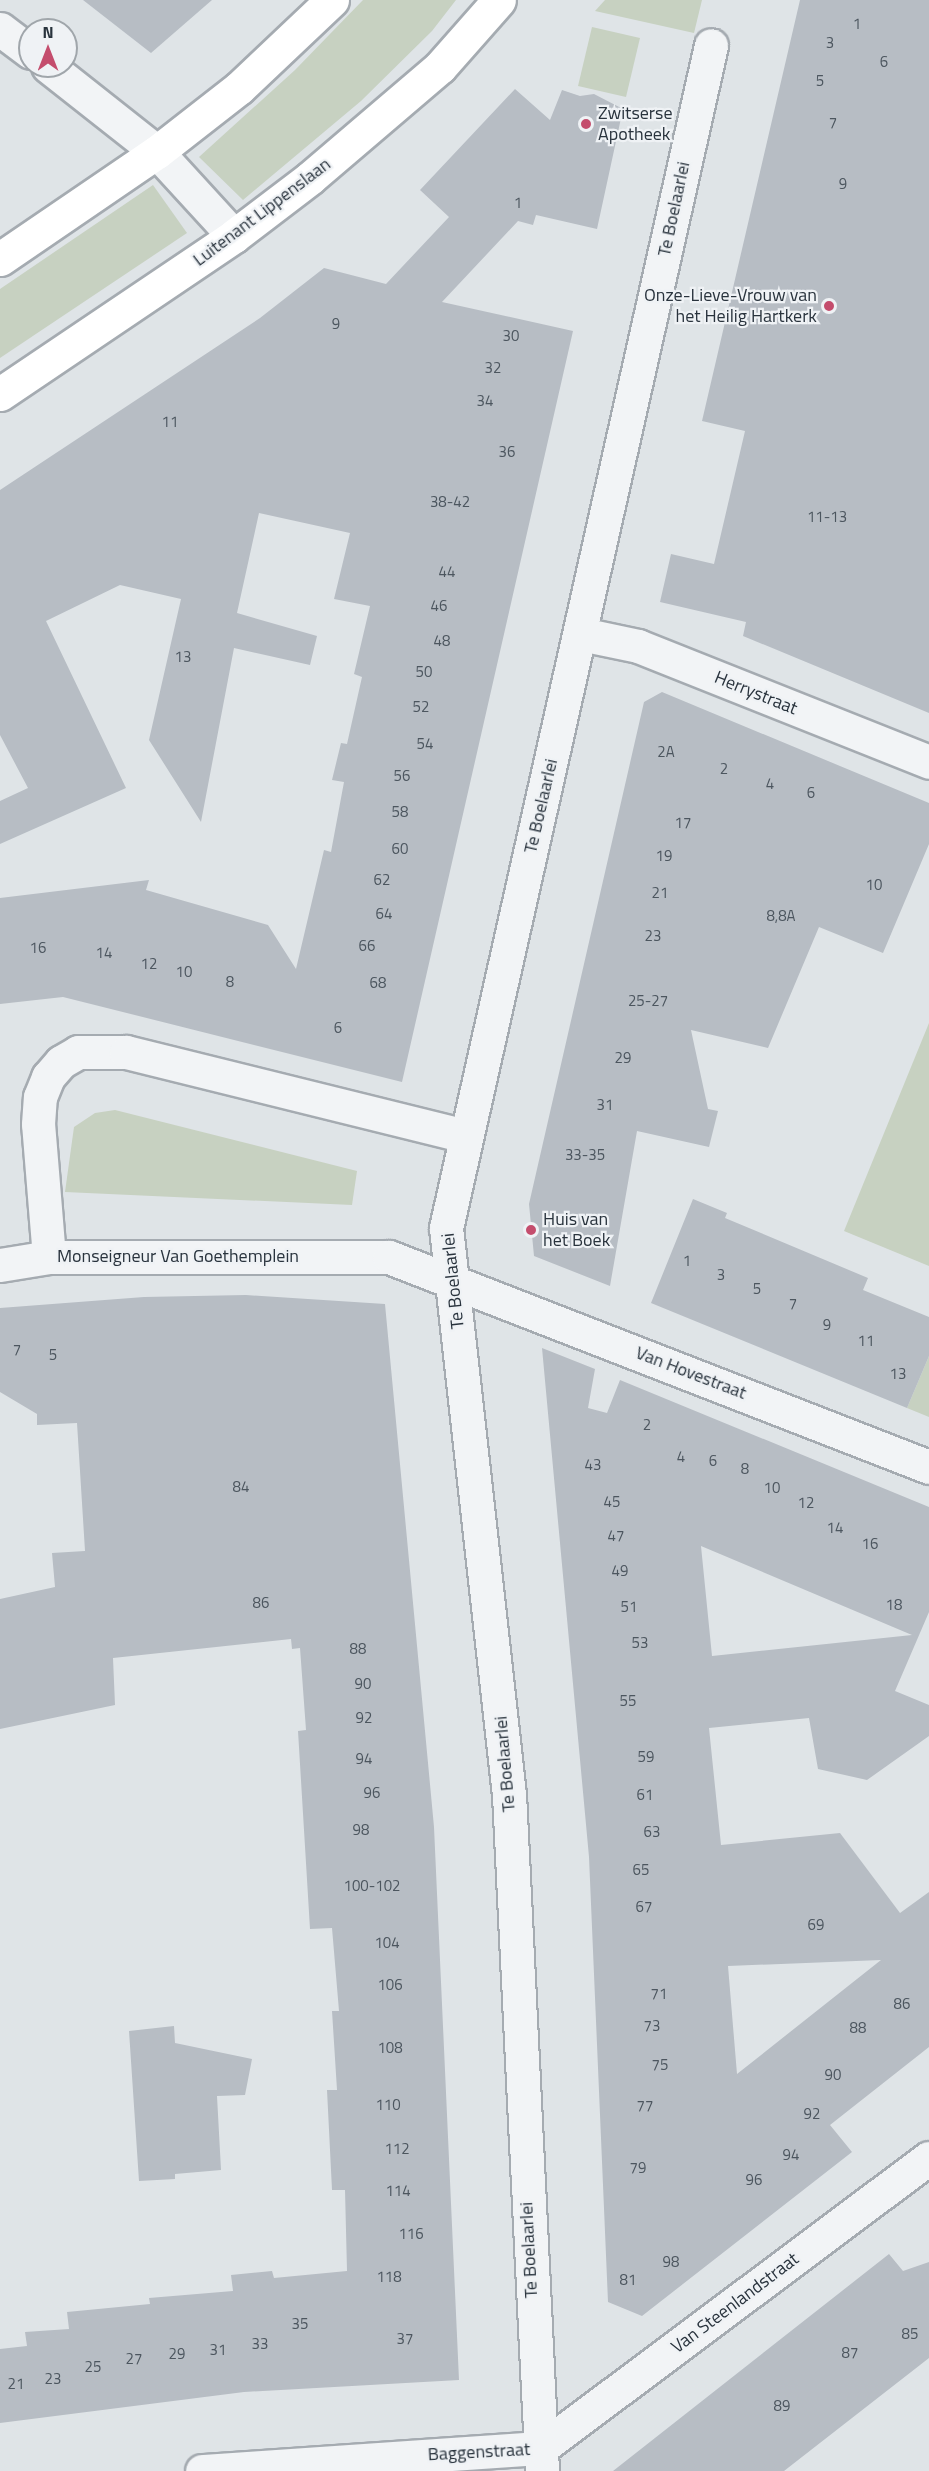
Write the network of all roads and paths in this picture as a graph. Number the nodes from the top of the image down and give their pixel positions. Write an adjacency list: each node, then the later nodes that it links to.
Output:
1 (332, 0): 7 (main road)
2 (499, 0): 8 (main road, Luitenant Lippenslaan)
3 (0, 29): 4 (street)
4 (18, 43)
5 (711, 45): 11 (street, Te Boelaarlei)
6 (63, 78): 7 (street)
7 (157, 152): 8 (street); 9 (main road)
8 (234, 236): 10 (main road, Luitenant Lippenslaan)
9 (0, 259)
10 (0, 394)
11 (581, 634): 12 (street, Herrystraat); 13 (street, Te Boelaarlei)
12 (929, 762)
13 (465, 1136): 14 (street, Monseigneur Van Goethemplein); 16 (street, Te Boelaarlei)
14 (49, 1257): 15 (street); 16 (street, Monseigneur Van Goethemplein)
15 (0, 1265)
16 (453, 1280): 17 (street, Van Hovestraat); 19 (street, Te Boelaarlei)
17 (929, 1467)
18 (929, 2158): 19 (street, Van Steenlandstraat)
19 (542, 2459): 20 (street, Baggenstraat)
20 (202, 2471)

